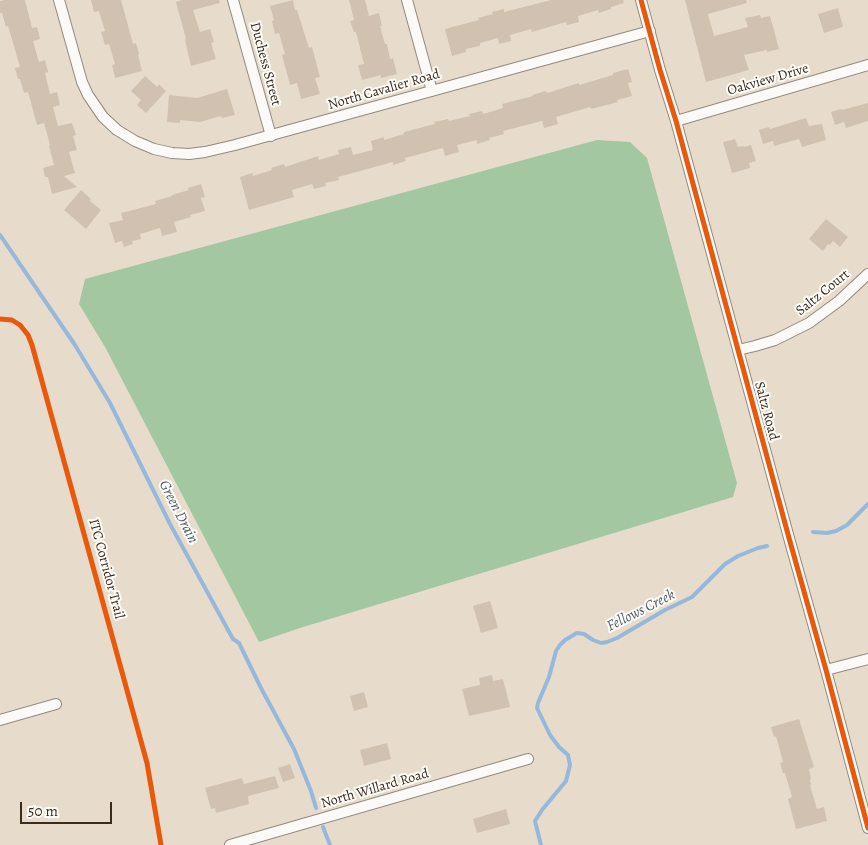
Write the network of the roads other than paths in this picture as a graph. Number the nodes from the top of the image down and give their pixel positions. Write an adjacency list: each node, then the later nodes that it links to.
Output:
1 (59, 0): 9 (street, North Cavalier Road)
2 (234, 0): 9 (street, Duchess Street)
3 (407, 0): 7 (street)
4 (641, 0): 5 (street, Saltz Road)
5 (650, 32): 7 (street, North Cavalier Road); 8 (street, Saltz Road)
6 (868, 65): 8 (street, Oakview Drive)
7 (432, 91): 9 (street, North Cavalier Road)
8 (676, 121): 11 (street, Saltz Road)
9 (271, 136)
10 (868, 274): 11 (street, Saltz Court)
11 (738, 350): 13 (street, Saltz Road)
12 (868, 659): 13 (street)
13 (826, 670): 17 (street, Saltz Road)
14 (56, 704): 15 (street)
15 (0, 720)
16 (528, 760): 18 (street, North Willard Road)
17 (868, 828)
18 (230, 845)

